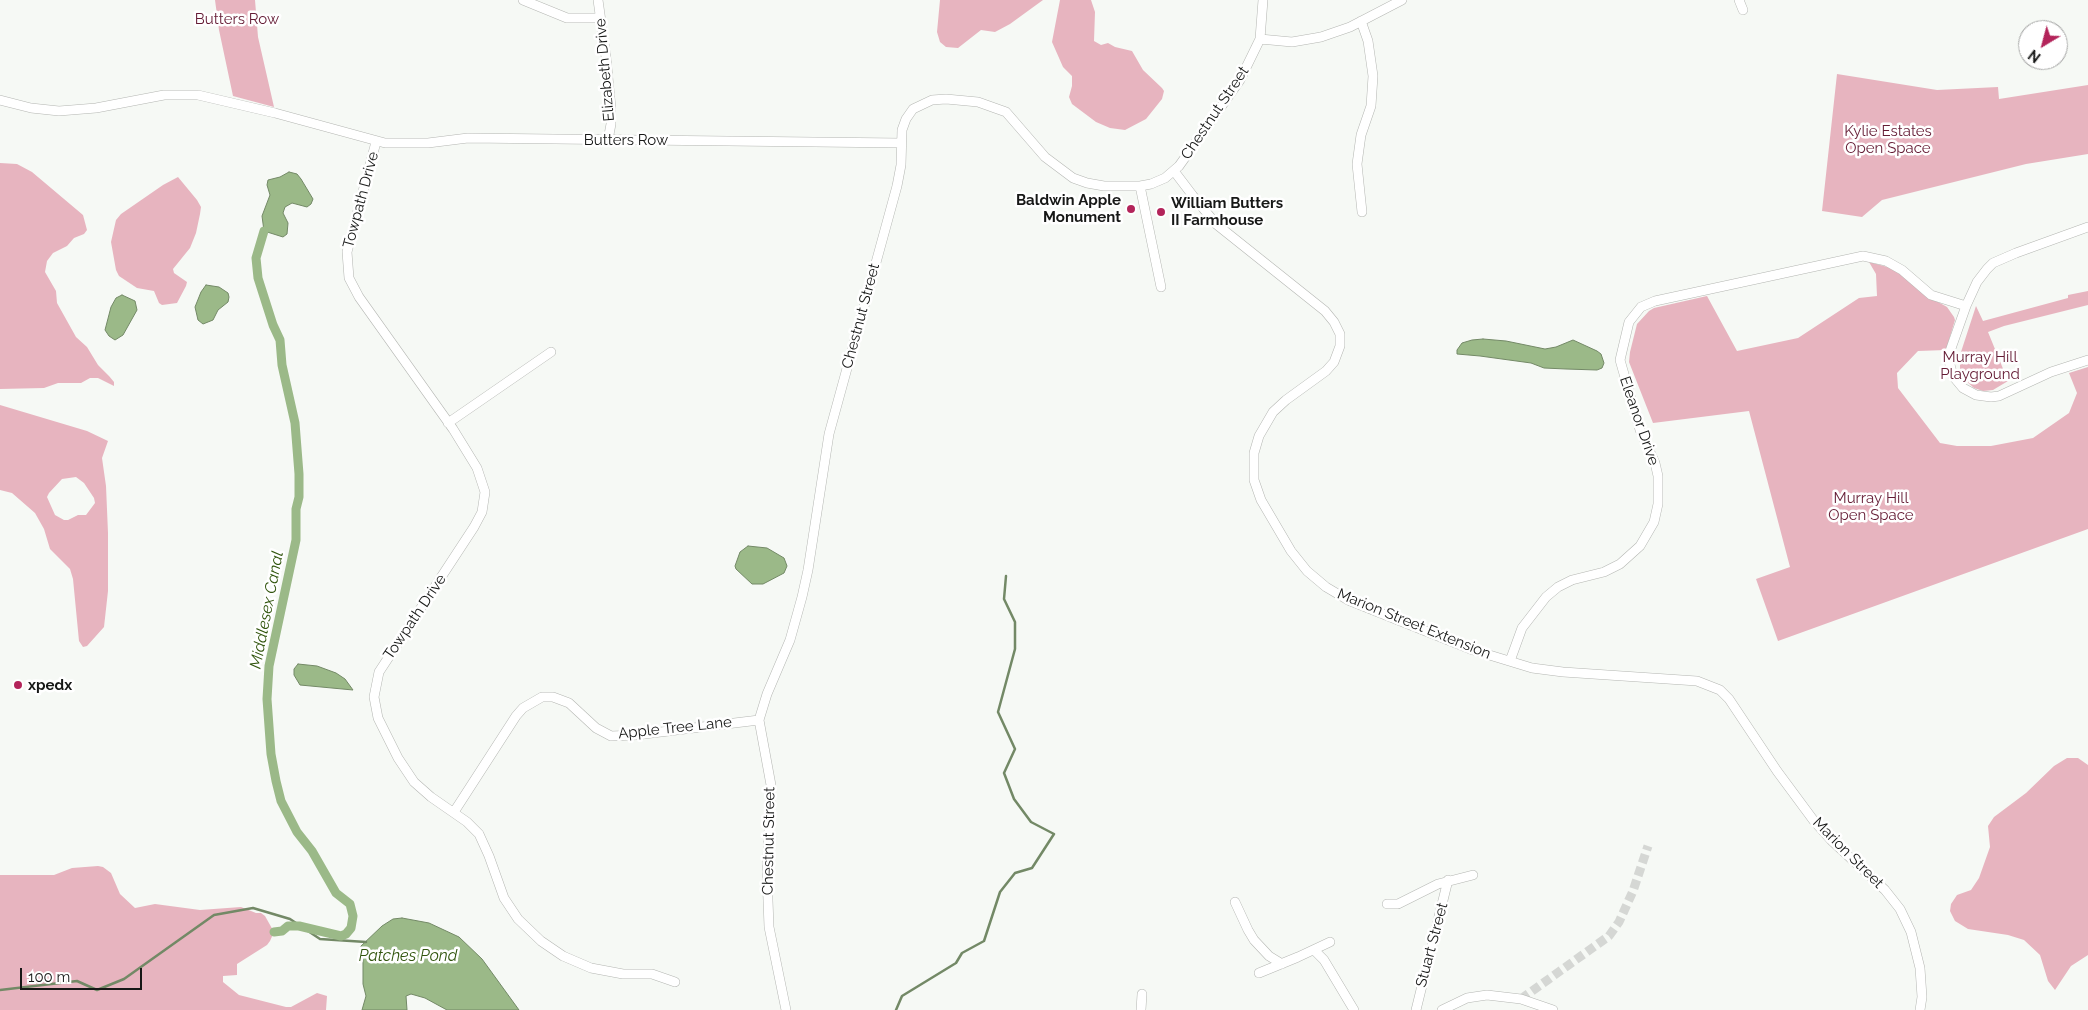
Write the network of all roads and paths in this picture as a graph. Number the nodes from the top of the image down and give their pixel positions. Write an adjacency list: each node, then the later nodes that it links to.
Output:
1 (523, 0): 7 (street)
2 (598, 0): 7 (street, Elizabeth Drive)
3 (1263, 0): 9 (street, Chestnut Street)
4 (1402, 0): 8 (street)
5 (1739, 0): 6 (street)
6 (1743, 10)
7 (600, 18): 11 (street, Elizabeth Drive)
8 (1361, 21): 9 (street); 16 (street)
9 (1260, 39): 14 (street, Chestnut Street)
10 (0, 100): 12 (street, Butters Row)
11 (608, 140): 12 (street, Butters Row); 13 (street, Butters Row)
12 (376, 142): 22 (street, Towpath Drive)
13 (901, 142): 15 (street, Chestnut Street); 25 (street, Chestnut Street)
14 (1174, 171): 15 (street, Chestnut Street); 23 (street, Marion Street Extension)
15 (1140, 186): 18 (street)
16 (1362, 212)
17 (2088, 227): 19 (street)
18 (1161, 287)
19 (1966, 306): 21 (street); 23 (street, Eleanor Drive)
20 (551, 352): 22 (street)
21 (2088, 360)
22 (448, 423): 26 (street, Towpath Drive)
23 (1510, 661): 24 (street, Marion Street Extension)
24 (1716, 687): 43 (street, Marion Street)
25 (759, 720): 26 (street, Apple Tree Lane); 37 (street, Chestnut Street)
26 (454, 812): 35 (street, Towpath Drive)
27 (1473, 875): 28 (street)
28 (1448, 880): 30 (street); 40 (street, Stuart Street)
29 (1235, 902): 33 (street)
30 (1387, 904)
31 (1330, 942): 32 (street)
32 (1314, 950): 33 (street); 39 (street)
33 (1282, 964): 34 (street)
34 (1258, 972)
35 (675, 982)
36 (1142, 994): 38 (street)
37 (786, 1010)
38 (1141, 1010)
39 (1354, 1010)
40 (1416, 1010)
41 (1442, 1010): 42 (street)
42 (1553, 1010)
43 (1920, 1010)

